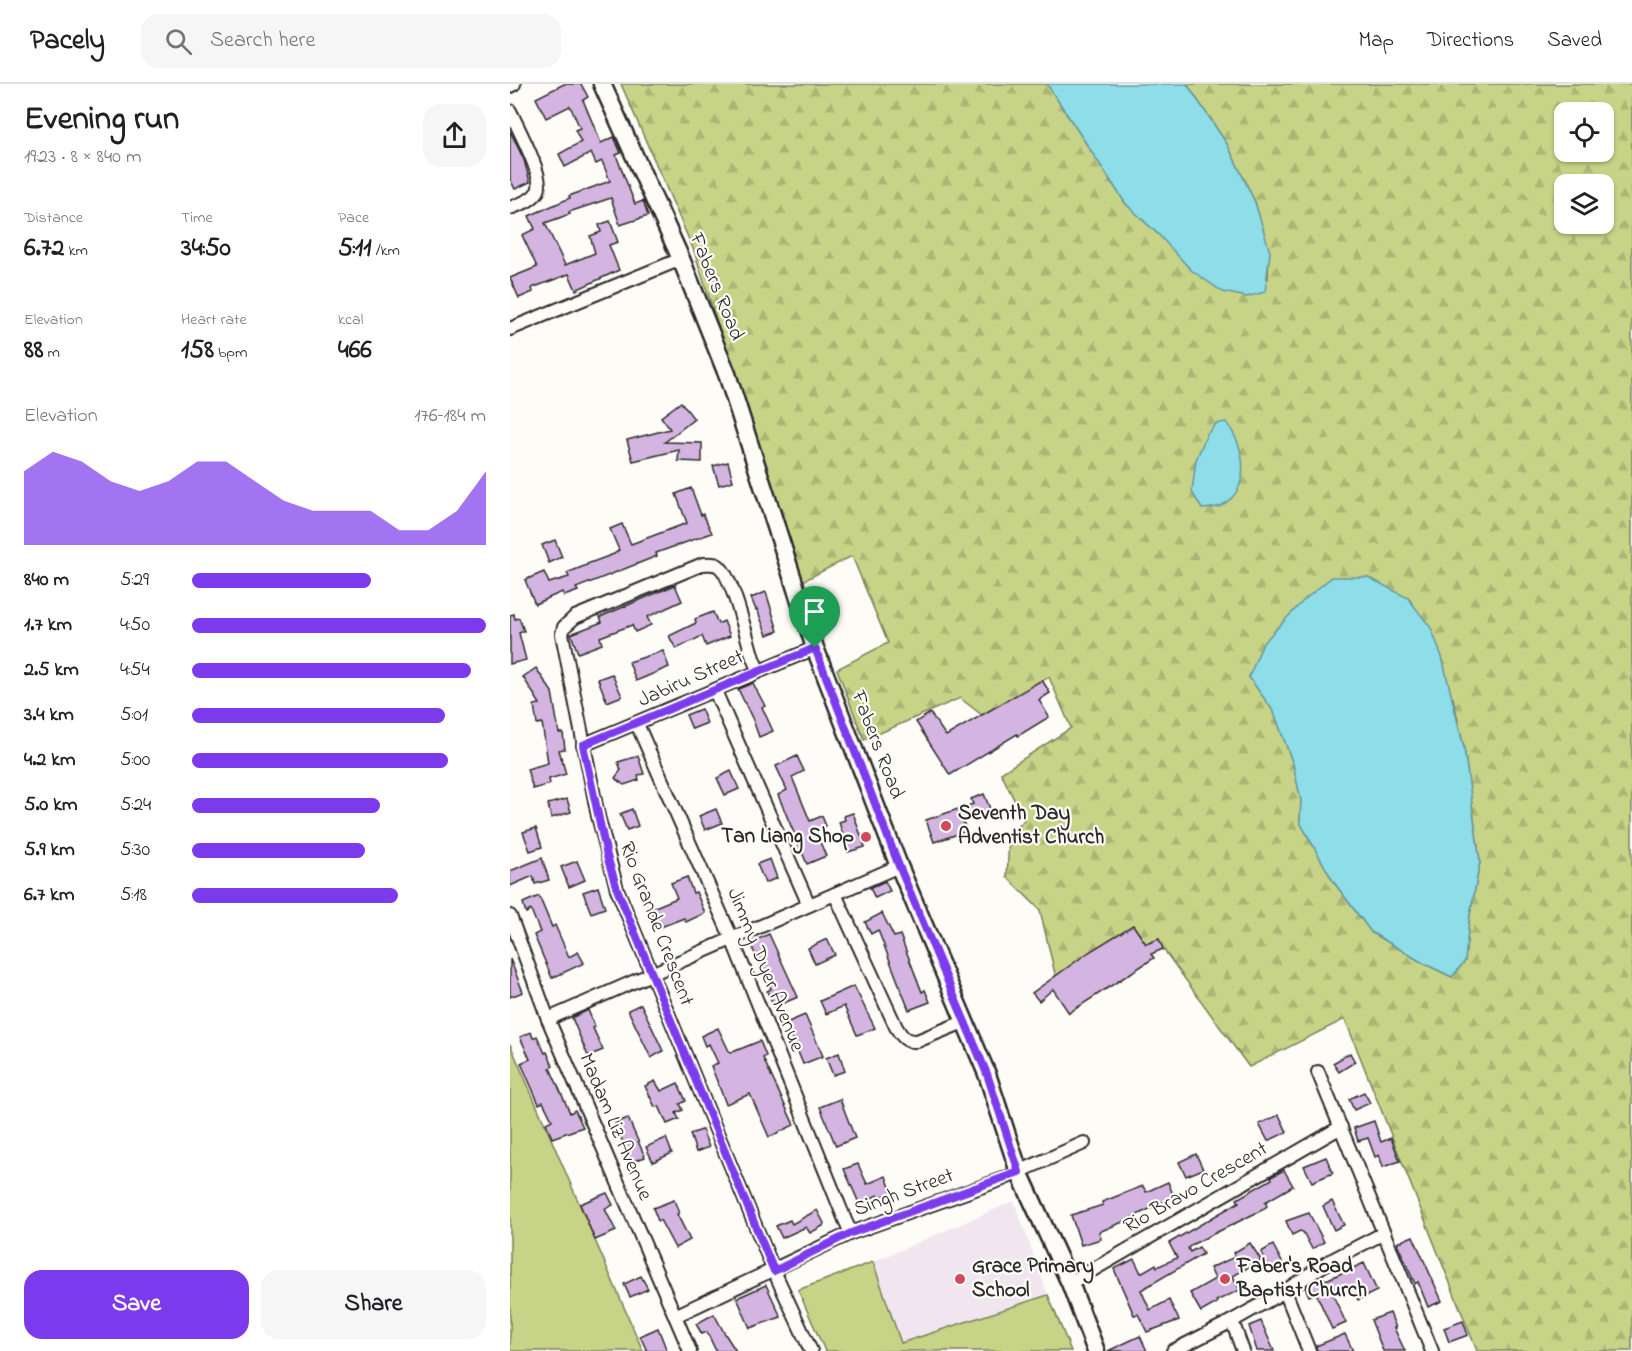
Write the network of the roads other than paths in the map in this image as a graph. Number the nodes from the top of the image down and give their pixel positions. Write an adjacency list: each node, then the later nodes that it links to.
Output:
1 (514, 84): 3 (street)
2 (602, 84): 6 (main road, Fabers Road)
3 (510, 86)
4 (510, 111): 5 (street)
5 (510, 208)
6 (681, 259): 7 (street); 8 (main road, Fabers Road)
7 (510, 329)
8 (815, 648): 9 (street, Jabiru Street); 13 (main road, Fabers Road)
9 (758, 670): 10 (street, Jabiru Street); 12 (street, Rio Grande Crescent)
10 (715, 691): 11 (street, Jabiru Street); 15 (street)
11 (638, 724): 12 (street, Jabiru Street); 17 (street, Jimmy Dyer Avenue)
12 (583, 745): 18 (street, Rio Grande Crescent)
13 (899, 866): 14 (street); 20 (main road, Fabers Road)
14 (835, 894): 15 (street); 20 (street)
15 (809, 905): 17 (street)
16 (510, 916): 19 (street, Madam Liz Avenue)
17 (732, 939): 18 (street); 25 (street, Jimmy Dyer Avenue)
18 (652, 973): 19 (street); 27 (street, Rio Grande Crescent)
19 (548, 1019): 30 (street, Madam Liz Avenue)
20 (966, 1021): 24 (main road, Fabers Road)
21 (1318, 1072): 22 (street)
22 (1341, 1127): 26 (street); 28 (street, Rio Bravo Crescent)
23 (1084, 1143): 24 (street, Singh Street)
24 (1019, 1172): 25 (street, Singh Street); 28 (main road, Fabers Road)
25 (851, 1233): 27 (street, Singh Street)
26 (1384, 1233): 29 (street); 38 (street)
27 (774, 1271): 30 (street, Singh Street); 33 (street, Rio Grande Crescent)
28 (1070, 1282): 34 (main road, Fabers Road)
29 (1285, 1291): 31 (street); 37 (street)
30 (675, 1316): 32 (street, Madam Liz Avenue)
31 (1232, 1321): 35 (street); 36 (street)
32 (690, 1351)
33 (811, 1351)
34 (1096, 1351)
35 (1173, 1351)
36 (1244, 1351)
37 (1309, 1351)
38 (1432, 1351)

